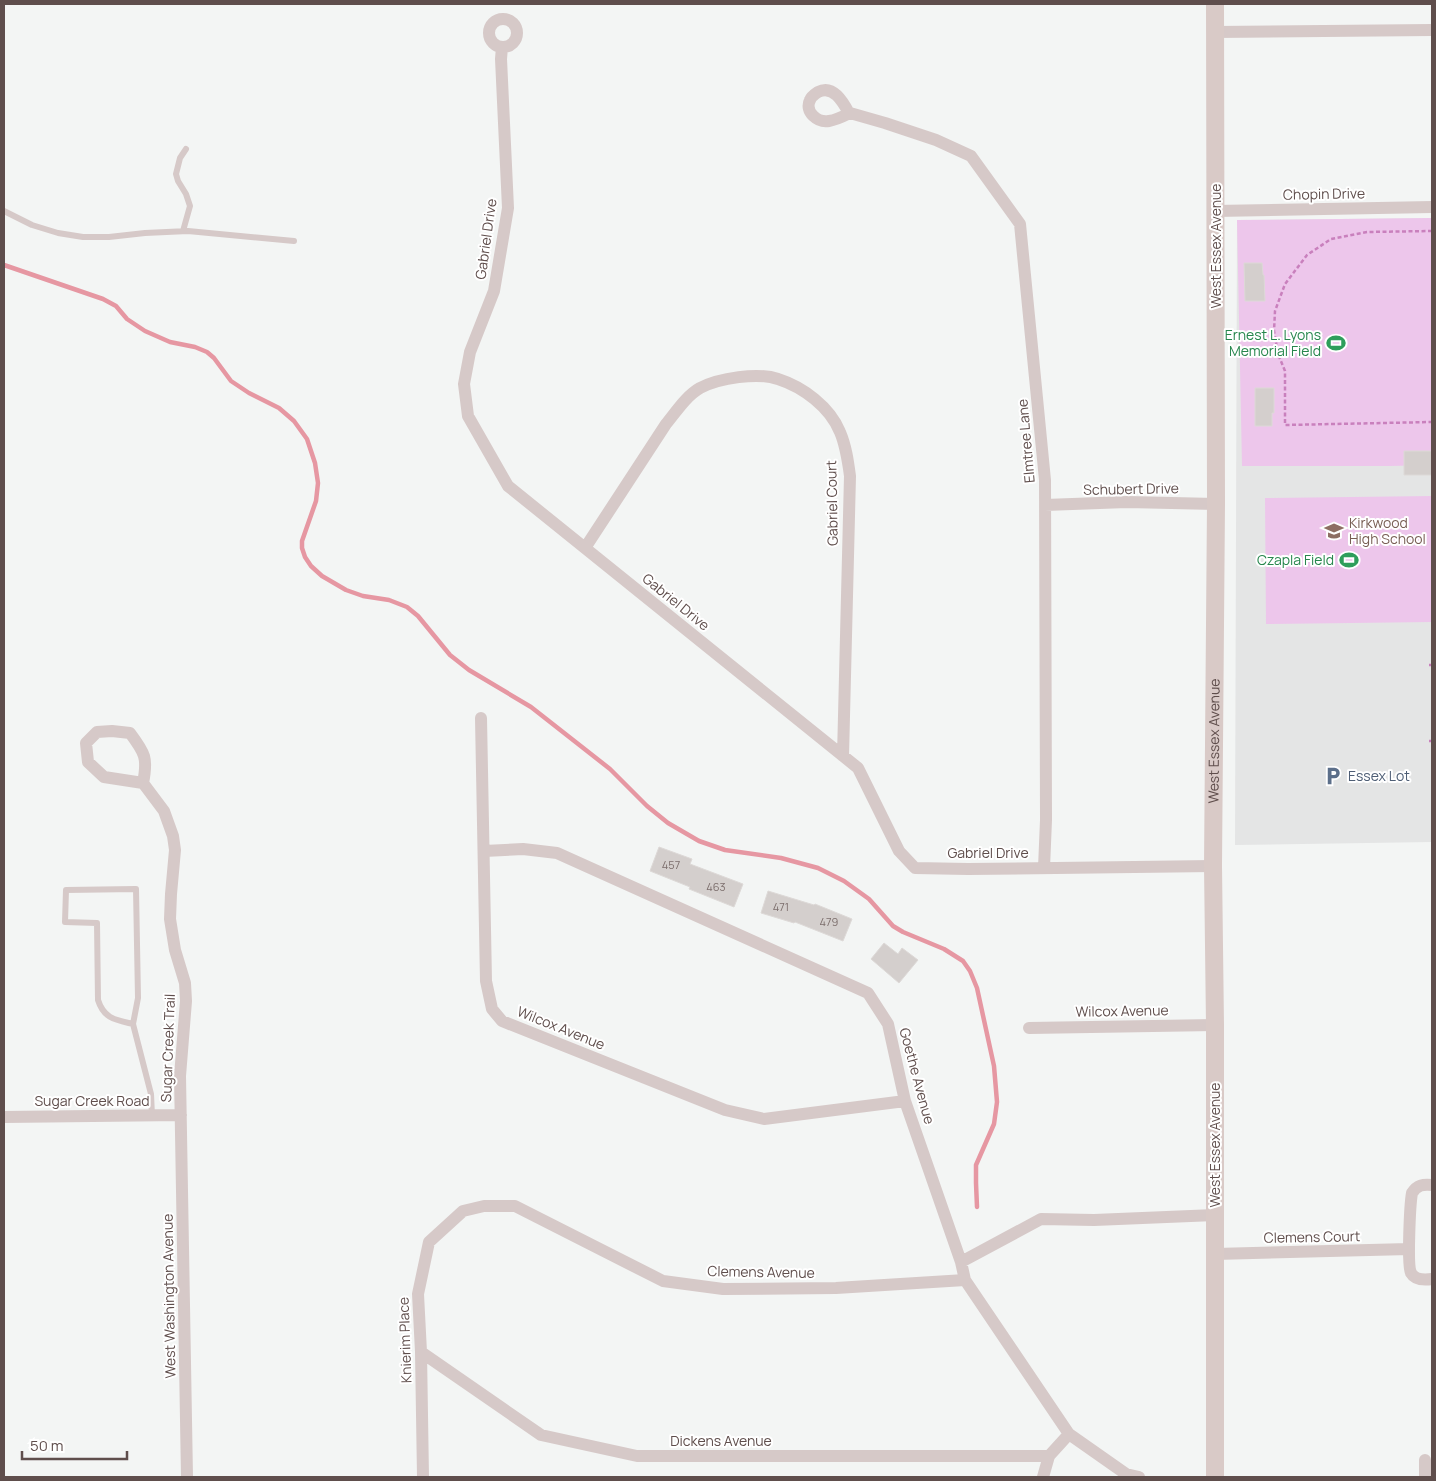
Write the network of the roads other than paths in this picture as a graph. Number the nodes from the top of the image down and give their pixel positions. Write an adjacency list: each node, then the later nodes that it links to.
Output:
1 (1216, 4): 3 (street, West Essex Avenue)
2 (1432, 30): 3 (street)
3 (1216, 32): 9 (street, West Essex Avenue)
4 (502, 47): 14 (street, Gabriel Drive)
5 (850, 113): 13 (street, Elmtree Lane)
6 (186, 149): 10 (lane)
7 (1432, 207): 9 (street, Chopin Drive)
8 (4, 211): 10 (lane)
9 (1215, 211): 12 (street, West Essex Avenue)
10 (183, 231): 11 (lane)
11 (294, 241)
12 (1216, 504): 13 (street, Schubert Drive); 19 (street, West Essex Avenue)
13 (1045, 505): 20 (street, Elmtree Lane)
14 (585, 548): 16 (street, Gabriel Drive); 16 (street, Gabriel Court)
15 (481, 718): 18 (street, Wilcox Avenue)
16 (843, 756): 20 (street, Gabriel Drive)
17 (144, 783): 17 (street); 25 (street, Sugar Creek Trail)
18 (484, 851): 24 (street, Goethe Avenue); 24 (street, Wilcox Avenue)
19 (1213, 866): 20 (street, Gabriel Drive); 22 (street, West Essex Avenue)
20 (1044, 868)
21 (133, 1024): 21 (lane); 26 (lane)
22 (1215, 1025): 23 (street, Wilcox Avenue); 30 (street, West Essex Avenue)
23 (1029, 1028)
24 (905, 1100): 33 (street, Goethe Avenue)
25 (181, 1115): 26 (street, Sugar Creek Road); 40 (street, West Washington Avenue)
26 (152, 1116): 27 (street, Sugar Creek Road)
27 (4, 1117)
28 (1432, 1185): 31 (street)
29 (514, 1206): 35 (street, Clemens Avenue); 36 (street, Knierim Place)
30 (1215, 1216): 32 (street, West Essex Avenue); 33 (street)
31 (1409, 1250): 32 (street, Clemens Court); 34 (street)
32 (1215, 1254): 44 (street, West Essex Avenue)
33 (961, 1262): 35 (street, Goethe Avenue)
34 (1432, 1279)
35 (965, 1280): 37 (street, Goethe Avenue)
36 (421, 1352): 38 (street, Dickens Avenue); 41 (street, Knierim Place)
37 (1069, 1434): 38 (street); 43 (street, Goethe Avenue)
38 (1049, 1456): 42 (street)
39 (1425, 1460): 45 (street)
40 (187, 1477)
41 (423, 1477)
42 (1043, 1477)
43 (1139, 1477)
44 (1215, 1477)
45 (1425, 1477)

